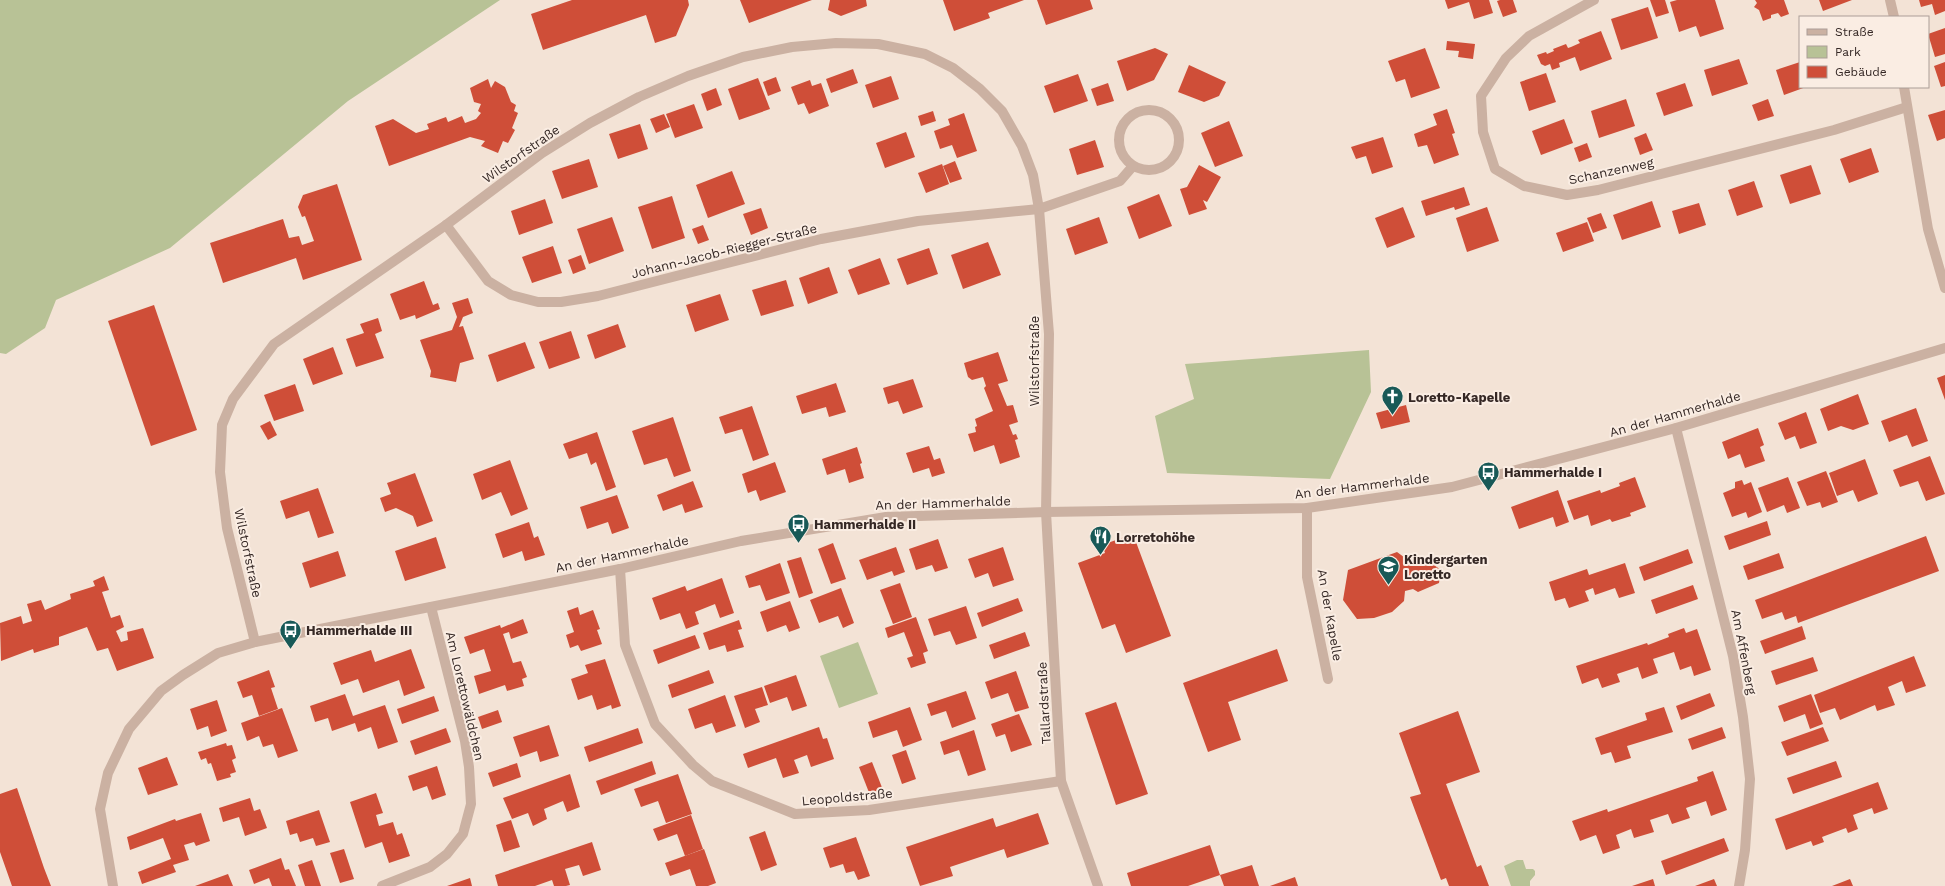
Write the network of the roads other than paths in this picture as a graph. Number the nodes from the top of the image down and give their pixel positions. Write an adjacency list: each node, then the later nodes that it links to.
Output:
1 (1594, 0): 5 (street, Schanzenweg)
2 (1890, 0): 3 (street)
3 (1894, 16)
4 (1904, 88): 5 (street)
5 (1907, 108): 9 (street)
6 (1133, 166): 6 (street); 7 (street)
7 (1039, 209): 8 (street, Johann-Jacob-Riegger-Straße); 8 (street, Wilstorfstraße); 13 (street, Wilstorfstraße)
8 (446, 225): 16 (street, Wilstorfstraße)
9 (1945, 288)
10 (1945, 348): 11 (street, An der Hammerhalde)
11 (1676, 428): 12 (street, An der Hammerhalde); 22 (street, Am Affenberg)
12 (1307, 508): 13 (street, An der Hammerhalde); 17 (street, An der Kapelle)
13 (1046, 512): 14 (street, An der Hammerhalde); 18 (street, Tallardstraße)
14 (620, 569): 15 (street, An der Hammerhalde); 18 (street, Leopoldstraße)
15 (431, 608): 16 (street, An der Hammerhalde); 20 (street, Am Lorettowäldchen)
16 (255, 642): 19 (street, An der Hammerhalde)
17 (1328, 679)
18 (1061, 781): 21 (street, Tallardstraße)
19 (114, 886)
20 (382, 886)
21 (1098, 886)
22 (1740, 886)

